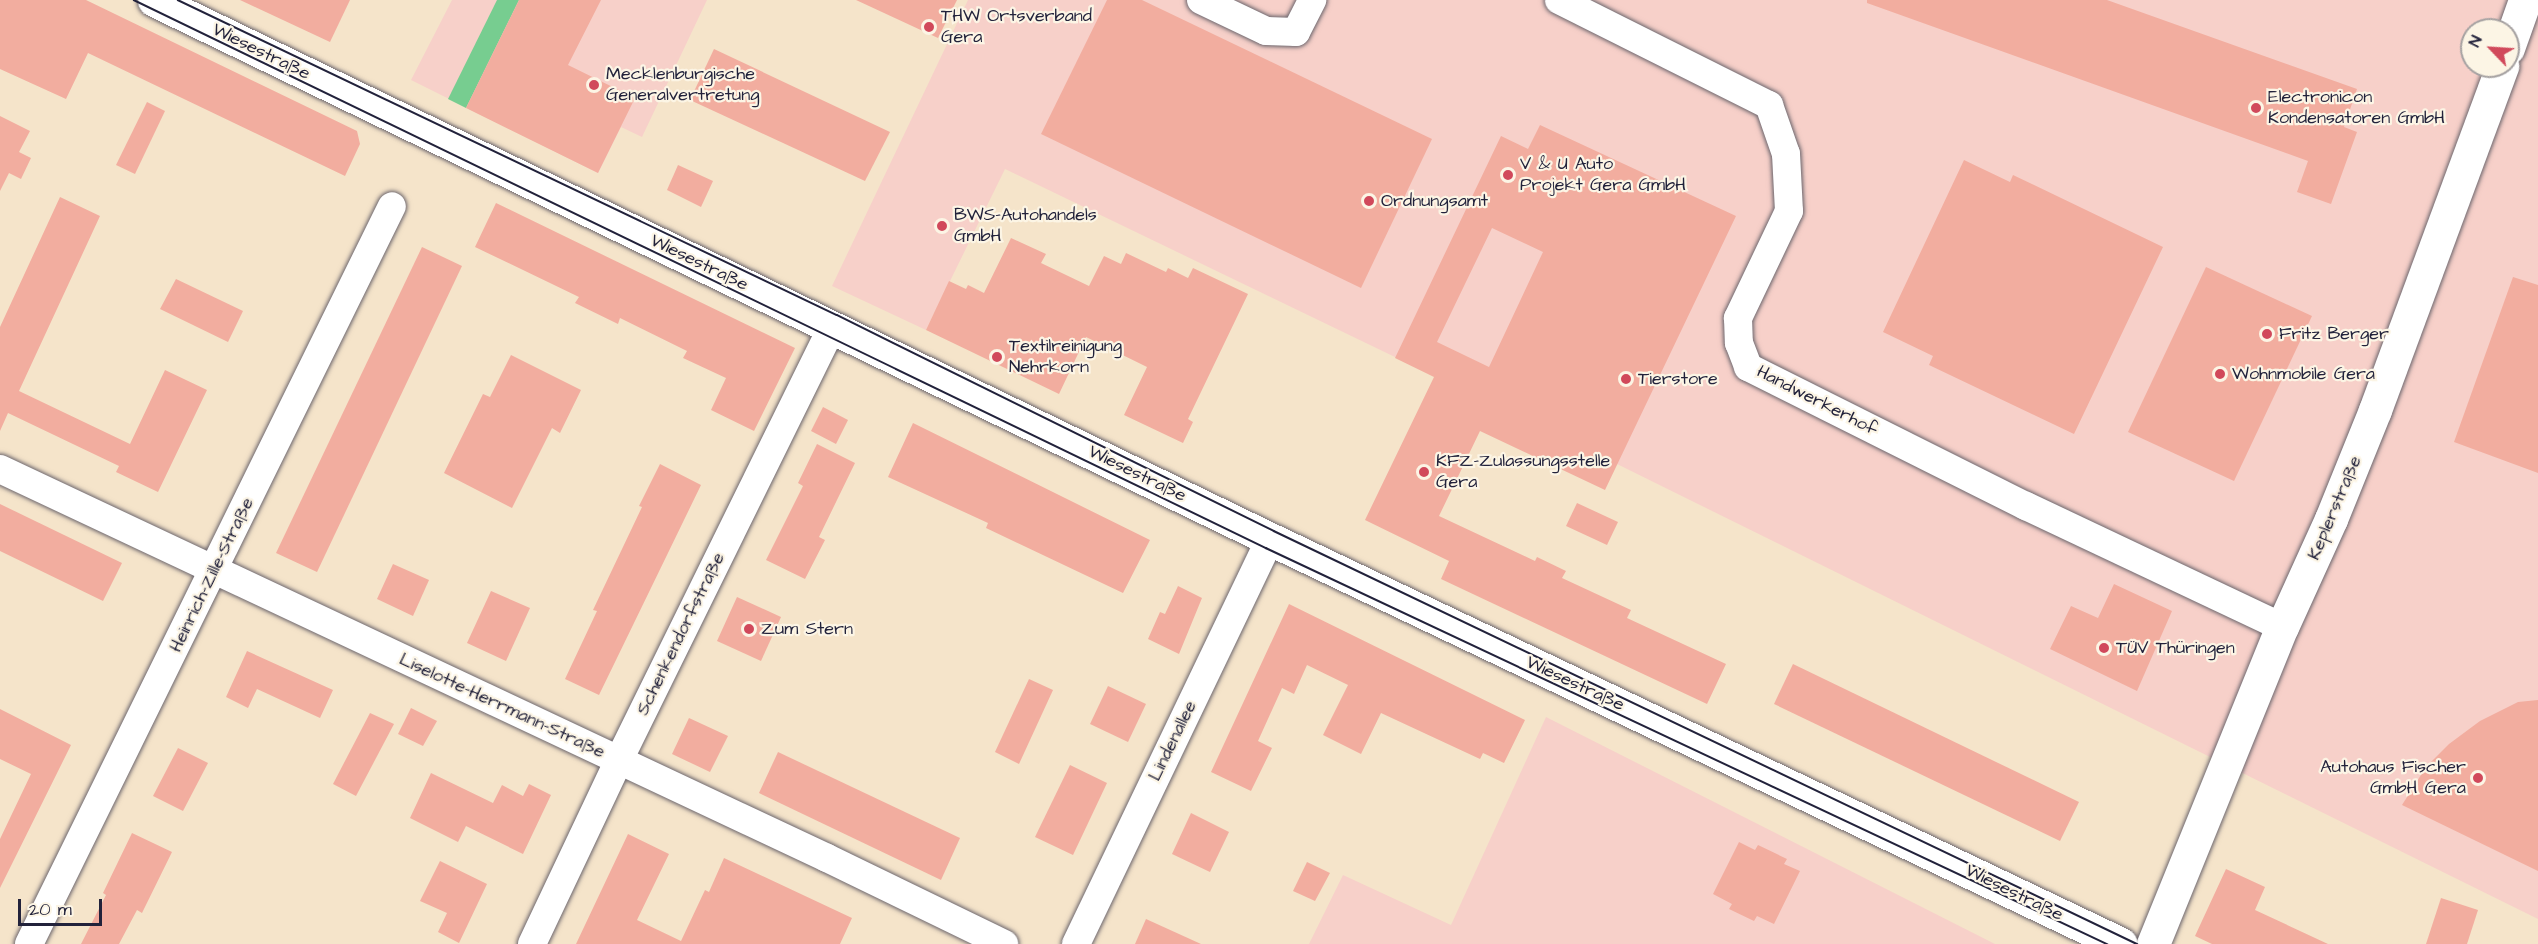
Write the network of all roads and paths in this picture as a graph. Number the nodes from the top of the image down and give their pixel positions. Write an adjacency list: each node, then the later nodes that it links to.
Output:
1 (154, 0): 9 (street, Wiesestraße)
2 (1201, 0): 3 (street)
3 (1312, 0)
4 (1559, 0): 13 (street, Handwerkerhof)
5 (2525, 0): 6 (street)
6 (2519, 18)
7 (2498, 78): 13 (street, Keplerstraße)
8 (392, 206): 12 (street, Heinrich-Zille-Straße)
9 (832, 327): 11 (street, Wiesestraße); 14 (street, Schenkendorfstraße)
10 (0, 469): 12 (street, Liselotte-Herrmann-Straße)
11 (1270, 539): 18 (street, Lindenallee); 19 (street, Wiesestraße)
12 (214, 571): 14 (street, Liselotte-Herrmann-Straße); 15 (street, Heinrich-Zille-Straße)
13 (2282, 627): 20 (street, Keplerstraße)
14 (619, 760): 16 (street, Schenkendorfstraße); 17 (street, Liselotte-Herrmann-Straße)
15 (29, 944)
16 (532, 944)
17 (1004, 944)
18 (1076, 944)
19 (2121, 944)
20 (2153, 944)

